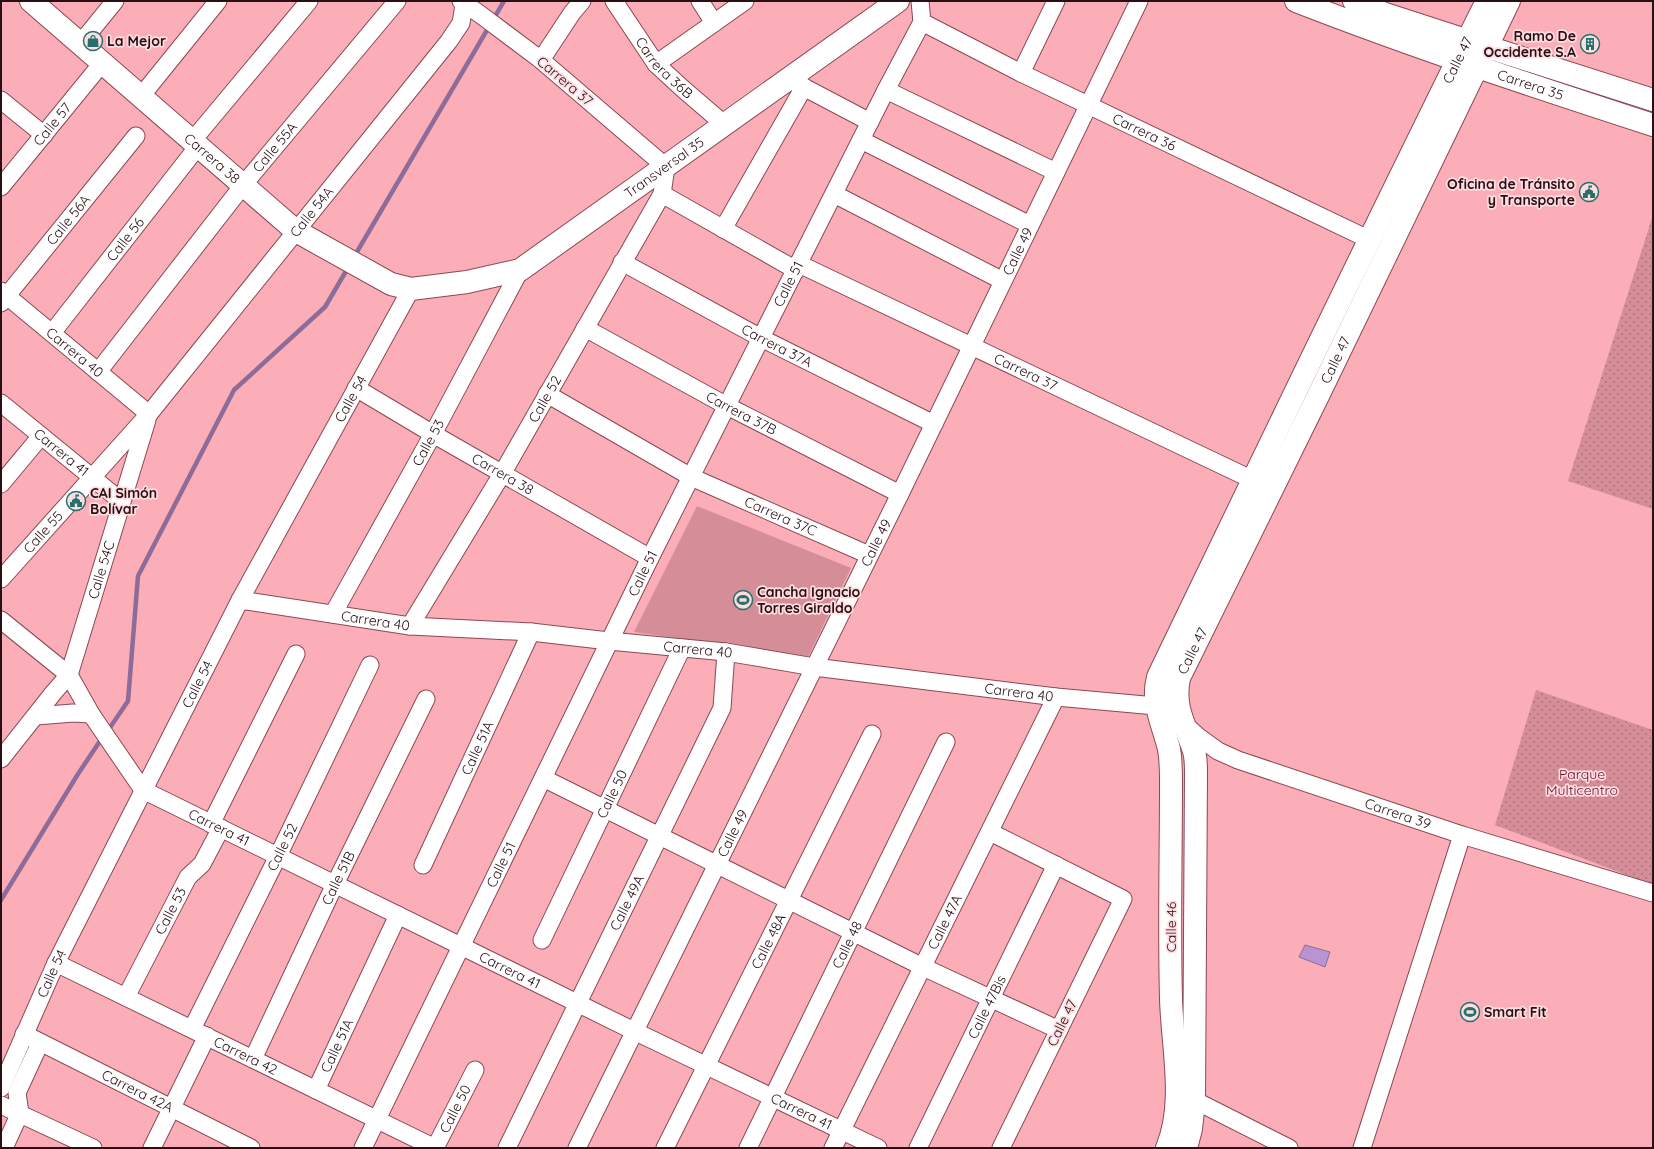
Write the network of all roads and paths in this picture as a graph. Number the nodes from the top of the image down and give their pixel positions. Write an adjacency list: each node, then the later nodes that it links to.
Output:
1 (31, 1): 21 (main road, Carrera 38)
2 (115, 1): 21 (street)
3 (218, 1): 30 (street)
4 (309, 1): 40 (street, Calle 56)
5 (397, 1): 43 (street, Calle 55A)
6 (582, 1): 23 (street)
7 (614, 1): 25 (street, Carrera 36B)
8 (700, 1): 20 (street)
9 (745, 1): 20 (street)
10 (898, 1): 28 (main road, Transversal 35)
11 (920, 1): 19 (street)
12 (1056, 1): 27 (street)
13 (1139, 1): 33 (street, Calle 49)
14 (1296, 1): 26 (main road, Carrera 35)
15 (1354, 1): 22 (main road, Carrera 35)
16 (1487, 1): 22 (main road, Calle 47)
17 (1509, 1): 22 (main road, Calle 47)
18 (462, 3): 23 (street, Carrera 37); 49 (street, Calle 54A)
19 (922, 22): 27 (street, Carrera 36); 29 (street, Calle 51)
20 (714, 23): 25 (street)
21 (80, 44): 24 (main road, Carrera 38)
22 (1477, 44): 26 (main road, Calle 47); 32 (main road, Carrera 35)
23 (541, 60): 41 (street, Carrera 37)
24 (103, 62): 30 (main road, Carrera 38); 37 (street, Calle 57)
25 (656, 64): 35 (street, Carrera 36B)
26 (1467, 64): 36 (main road, Carrera 35); 50 (main road, Calle 47); 97 (main road, Calle 47)
27 (1021, 73): 33 (street, Carrera 36)
28 (796, 83): 34 (street); 35 (main road, Transversal 35); 48 (street)
29 (886, 90): 34 (street, Calle 51); 42 (street)
30 (142, 95): 40 (main road, Carrera 38)
31 (1, 100): 37 (street)
32 (1653, 100)
33 (1089, 106): 42 (street, Calle 49); 50 (street, Carrera 36)
34 (870, 122): 39 (street, Calle 51)
35 (725, 125): 41 (main road, Transversal 35)
36 (1653, 125)
37 (44, 135): 44 (street, Calle 57)
38 (136, 136): 56 (street, Calle 56A)
39 (861, 140): 46 (street, Calle 51); 47 (street)
40 (196, 143): 43 (main road, Carrera 38); 58 (street, Calle 56)
41 (666, 167): 45 (street, Calle 52); 53 (main road, Transversal 35)
42 (1056, 172): 47 (street, Calle 49)
43 (244, 184): 49 (main road, Carrera 38); 61 (street, Calle 55A)
44 (1, 187)
45 (662, 194): 48 (street, Carrera 37); 51 (street, Calle 52)
46 (834, 194): 52 (street, Calle 51); 54 (street)
47 (1030, 225): 54 (street, Calle 49)
48 (723, 229): 52 (street, Carrera 37)
49 (296, 231): 55 (main road, Carrera 38); 66 (street, Calle 54A)
50 (1368, 239): 73 (main road, Calle 47)
51 (622, 262): 57 (street, Calle 52); 59 (street, Carrera 37A)
52 (797, 267): 59 (street, Calle 51); 60 (street, Carrera 37)
53 (520, 270): 55 (main road, Transversal 35); 68 (street, Calle 53)
54 (1003, 281): 60 (street, Calle 49)
55 (411, 289): 62 (street, Calle 54)
56 (3, 297): 58 (street, Carrera 40)
57 (585, 328): 63 (street, Calle 52); 65 (street, Carrera 37B)
58 (52, 333): 61 (street, Carrera 40)
59 (761, 338): 65 (street, Calle 51); 67 (street, Carrera 37A)
60 (972, 346): 67 (street, Calle 49); 73 (street, Carrera 37)
61 (98, 372): 66 (street, Carrera 40)
62 (356, 388): 68 (street, Carrera 38); 80 (street, Calle 54)
63 (547, 394): 70 (street, Calle 52); 71 (street, Carrera 37C)
64 (1, 403): 69 (street, Carrera 41)
65 (727, 406): 71 (street, Calle 51); 75 (street, Carrera 37B)
66 (148, 414): 72 (street, Calle 55); 76 (street, Calle 54C)
67 (934, 424): 75 (street, Calle 49)
68 (433, 434): 70 (street, Carrera 38); 81 (street, Calle 53)
69 (41, 436): 72 (street, Carrera 41); 74 (street)
70 (502, 474): 78 (street, Carrera 38); 83 (street, Calle 52)
71 (691, 477): 77 (street, Carrera 37C); 78 (street, Calle 51)
72 (91, 478): 76 (street, Carrera 41); 79 (street, Calle 55)
73 (1253, 480): 94 (main road, Calle 47)
74 (1, 484)
75 (900, 494): 77 (street, Calle 49)
76 (121, 501): 91 (street, Calle 54C)
77 (869, 555): 90 (street, Calle 49)
78 (650, 558): 85 (street, Calle 51)
79 (1, 578)
80 (240, 600): 81 (street, Carrera 40); 102 (street, Calle 54)
81 (333, 614): 83 (street, Carrera 40)
82 (1, 620): 91 (street)
83 (410, 626): 84 (street, Carrera 40)
84 (531, 632): 85 (street, Carrera 40); 109 (street, Calle 51A)
85 (609, 641): 86 (street, Carrera 40); 101 (street, Calle 51)
86 (682, 648): 87 (street, Carrera 40); 103 (street, Calle 50)
87 (726, 652): 90 (street, Carrera 40); 107 (street, Calle 49A)
88 (296, 654): 104 (street, Calle 53)
89 (370, 665): 108 (street, Calle 52)
90 (814, 666): 92 (street, Carrera 40); 111 (street, Calle 49)
91 (69, 676): 95 (street); 96 (street, Calle 54C)
92 (1056, 697): 94 (street, Carrera 40); 105 (street, Calle 47A)
93 (426, 699): 112 (street, Calle 51B)
94 (1156, 706): 97 (street, Carrera 39); 155 (main road, Calle 46)
95 (91, 714): 96 (street); 102 (street)
96 (36, 716): 100 (street, Calle 54C)
97 (1182, 722): 106 (street, Carrera 39); 135 (main road, Calle 46)
98 (872, 734): 114 (street, Calle 48A)
99 (946, 742): 116 (street, Calle 48)
100 (1, 759)
101 (543, 778): 103 (street); 118 (street, Calle 51)
102 (143, 790): 104 (street, Carrera 41); 119 (street, Calle 54)
103 (605, 809): 107 (street); 117 (street, Calle 50)
104 (216, 826): 108 (street, Carrera 41); 121 (street, Calle 53)
105 (990, 832): 110 (street); 120 (street, Calle 47A)
106 (1462, 835): 113 (street, Carrera 39); 158 (street)
107 (659, 836): 111 (street); 123 (street, Calle 49A)
108 (278, 856): 112 (street, Carrera 41); 126 (street, Calle 52)
109 (423, 865)
110 (1056, 865): 122 (street, Calle 47Bis); 124 (street, Calle 47)
111 (717, 866): 114 (street); 125 (street, Calle 49)
112 (335, 884): 115 (street, Carrera 41); 129 (street, Calle 51B)
113 (1653, 893)
114 (788, 900): 116 (street); 130 (street, Calle 48A)
115 (398, 915): 118 (street, Carrera 41); 133 (street, Calle 51A)
116 (853, 933): 120 (street); 134 (street, Calle 48)
117 (542, 940)
118 (461, 946): 123 (street, Carrera 41); 139 (street, Calle 51)
119 (56, 963): 121 (street, Carrera 42); 127 (street, Calle 54)
120 (923, 967): 122 (street); 140 (street, Calle 47A)
121 (126, 997): 126 (street, Carrera 42)
122 (991, 999): 124 (street); 153 (street, Calle 47Bis)
123 (578, 1003): 125 (street, Carrera 41); 147 (street, Calle 49A)
124 (1059, 1030): 154 (street, Calle 47)
125 (634, 1031): 130 (street, Carrera 41); 148 (street, Calle 49)
126 (199, 1032): 129 (street, Carrera 42); 137 (street)
127 (24, 1034): 128 (street, Carrera 42A); 132 (street, Calle 54)
128 (40, 1043): 137 (street, Carrera 42A); 138 (street)
129 (253, 1059): 133 (street, Carrera 42)
130 (706, 1065): 134 (street, Carrera 41); 149 (street, Calle 48A)
131 (476, 1070): 146 (street, Calle 50)
132 (1, 1088)
133 (316, 1090): 139 (street, Carrera 42)
134 (773, 1097): 140 (street, Carrera 41); 150 (street, Calle 48)
135 (1194, 1100): 156 (main road, Calle 46); 157 (street)
136 (1, 1105): 138 (street)
137 (172, 1109): 143 (street); 144 (street, Carrera 42A)
138 (20, 1113): 141 (street); 142 (street)
139 (377, 1120): 145 (street, Calle 51); 146 (street, Carrera 42)
140 (842, 1130): 151 (street, Calle 47A); 152 (street, Carrera 41)
141 (4, 1148)
142 (93, 1148)
143 (152, 1148)
144 (251, 1148)
145 (363, 1148)
146 (435, 1148)
147 (507, 1148)
148 (577, 1148)
149 (665, 1148)
150 (748, 1148)
151 (833, 1148)
152 (878, 1148)
153 (918, 1148)
154 (1002, 1148)
155 (1167, 1148)
156 (1186, 1148)
157 (1288, 1148)
158 (1362, 1148)

